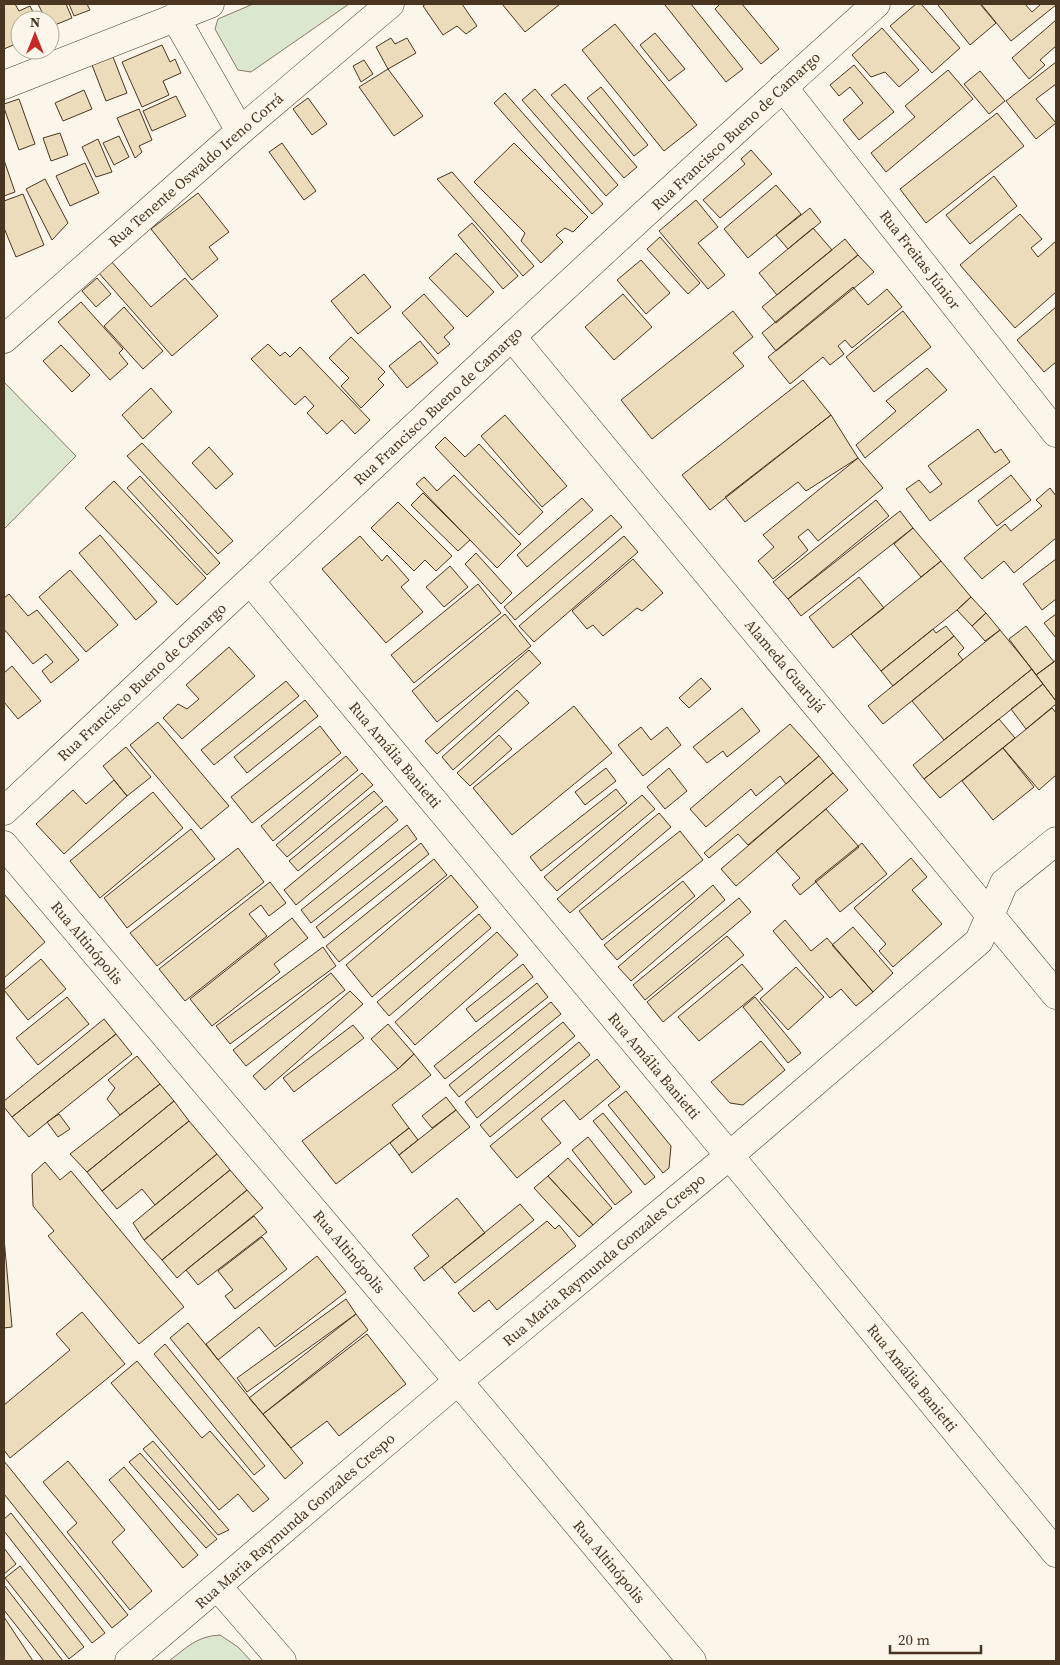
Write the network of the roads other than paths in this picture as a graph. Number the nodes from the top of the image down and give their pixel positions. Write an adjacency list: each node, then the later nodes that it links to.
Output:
1 (210, 4): 4 (street)
2 (390, 4): 7 (street, Rua Tenente Oswaldo Ireno Corrá)
3 (876, 4): 6 (street, Rua Francisco Bueno de Camargo)
4 (175, 17): 5 (street); 7 (street)
5 (4, 85)
6 (783, 87): 8 (street, Rua Francisco Bueno de Camargo); 10 (street, Rua Freitas Júnior)
7 (240, 131): 9 (street, Rua Tenente Oswaldo Ireno Corrá)
8 (512, 337): 11 (street, Rua Francisco Bueno de Camargo); 15 (street, Alameda Guarujá)
9 (4, 339)
10 (1056, 434)
11 (250, 581): 12 (street, Rua Francisco Bueno de Camargo); 17 (street, Rua Amália Banietti)
12 (4, 811)
13 (1056, 841): 15 (street, Rua Maria Raymunda Gonzales Crespo)
14 (4, 845): 18 (street, Rua Altinópolis)
15 (990, 914): 16 (street, Alameda Guarujá); 17 (street, Rua Maria Raymunda Gonzales Crespo)
16 (1056, 995)
17 (729, 1156): 18 (street, Rua Maria Raymunda Gonzales Crespo); 19 (street, Rua Amália Banietti)
18 (458, 1382): 20 (street, Rua Maria Raymunda Gonzales Crespo); 23 (street, Rua Altinópolis)
19 (1056, 1553)
20 (218, 1587): 21 (street, Rua Maria Raymunda Gonzales Crespo); 22 (street)
21 (129, 1661)
22 (282, 1661)
23 (692, 1661)

